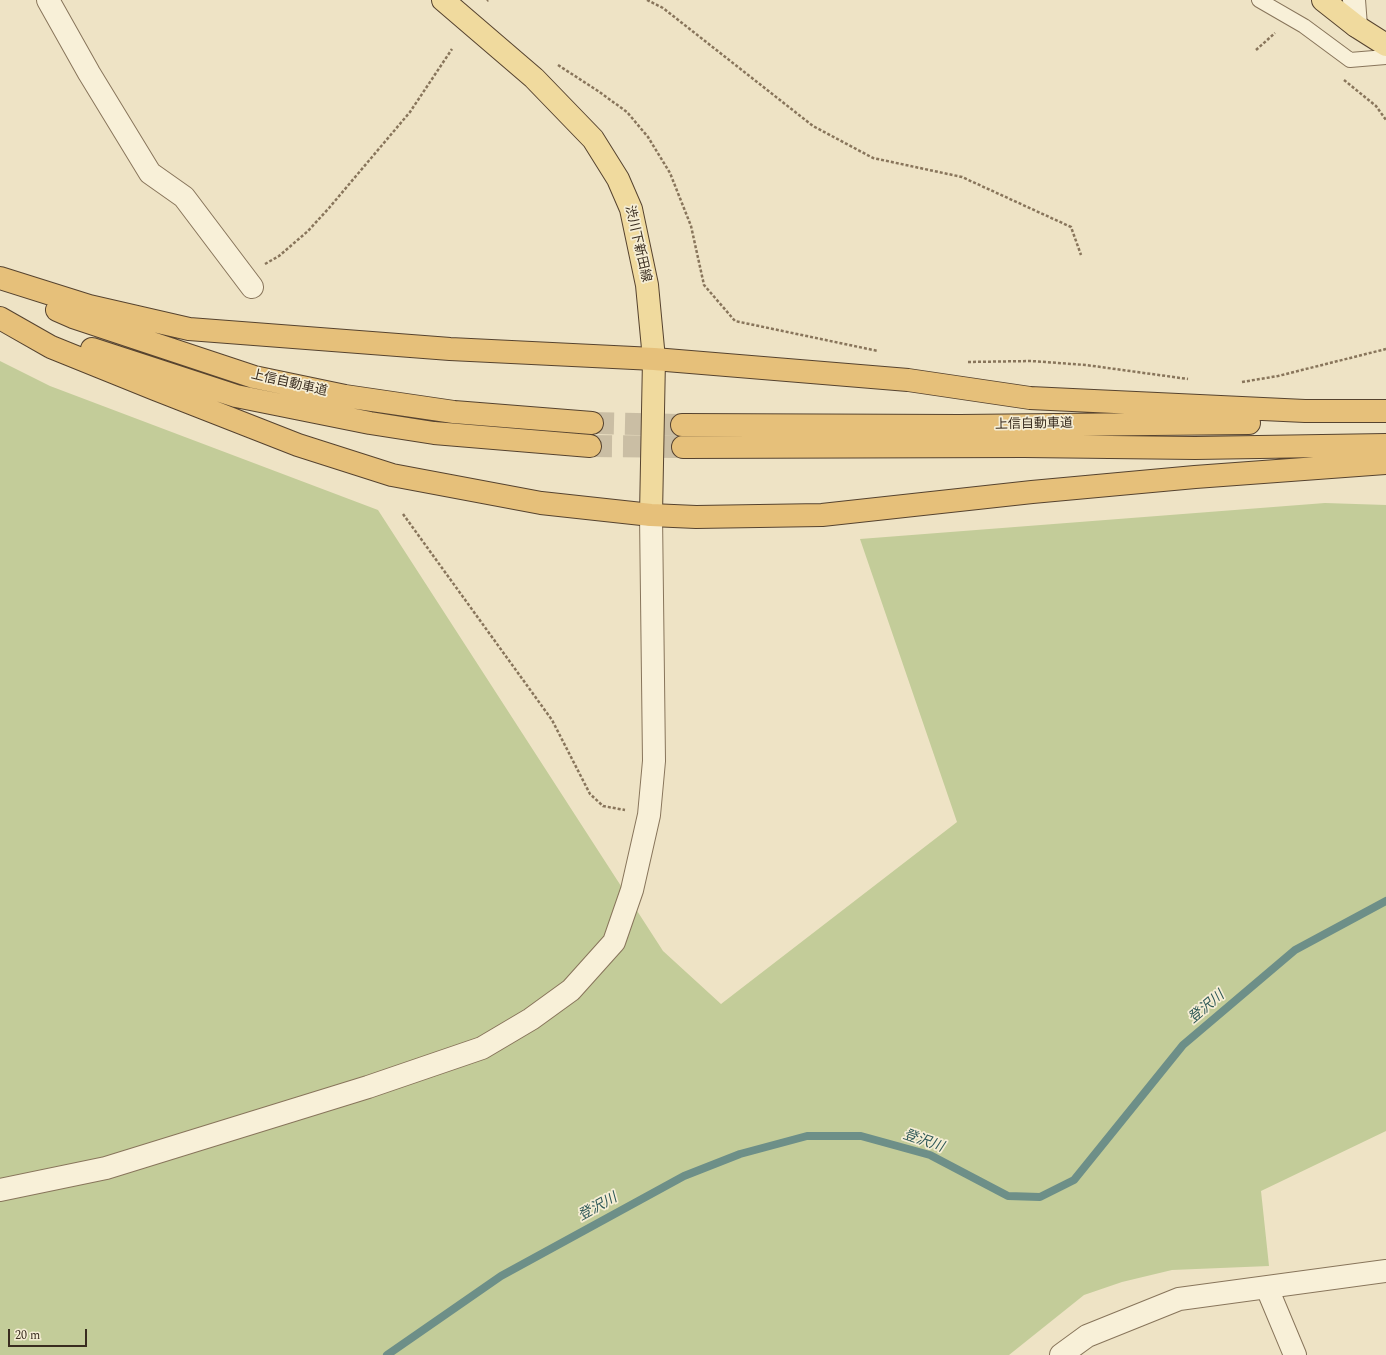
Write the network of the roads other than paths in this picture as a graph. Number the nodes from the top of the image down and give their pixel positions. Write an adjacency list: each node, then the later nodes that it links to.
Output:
1 (48, 0): 10 (street)
2 (443, 0): 14 (main road, 渋川下新田線)
3 (1259, 0): 8 (lane)
4 (1323, 0): 6 (main road)
5 (1354, 0): 6 (street)
6 (1356, 26): 7 (main road)
7 (1386, 45)
8 (1386, 57)
9 (0, 278): 14 (highway)
10 (248, 281)
11 (0, 283): 16 (highway, 上信自動車道)
12 (0, 314): 20 (highway, 上信自動車道)
13 (0, 318): 23 (highway)
14 (654, 359): 15 (highway); 23 (main road, 渋川下新田線)
15 (1386, 411)
16 (592, 424)
17 (1386, 424): 18 (highway, 上信自動車道)
18 (682, 425)
19 (1386, 445): 21 (highway, 上信自動車道)
20 (590, 446)
21 (683, 447)
22 (1386, 463): 23 (highway)
23 (651, 515): 24 (street)
24 (0, 1190)
25 (1386, 1271): 26 (street)
26 (1267, 1288): 27 (street); 28 (street)
27 (1061, 1355)
28 (1295, 1355)

